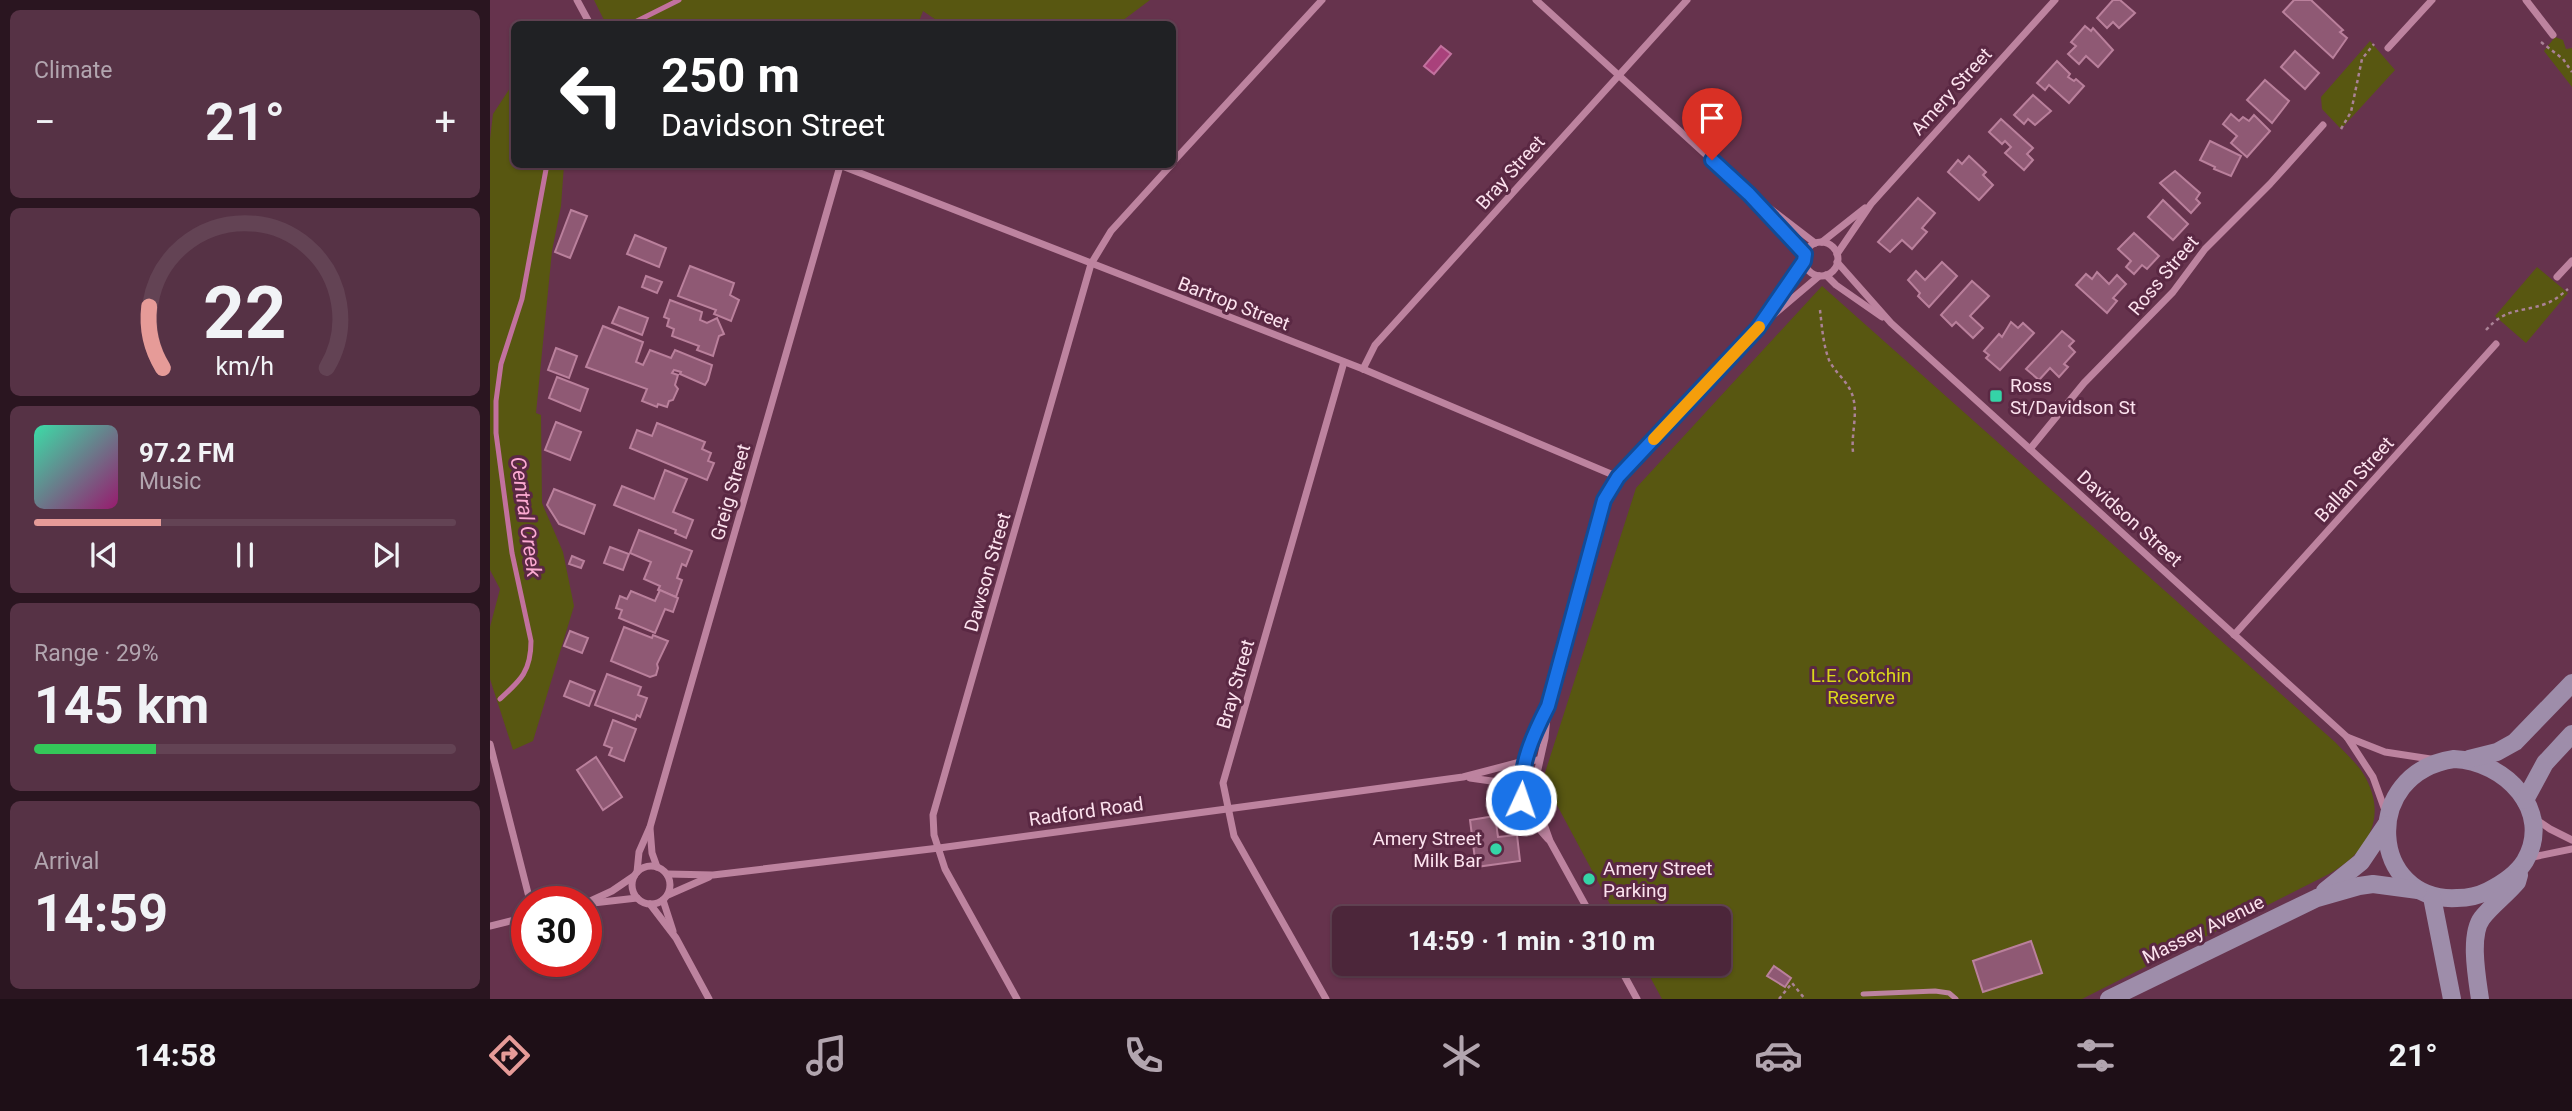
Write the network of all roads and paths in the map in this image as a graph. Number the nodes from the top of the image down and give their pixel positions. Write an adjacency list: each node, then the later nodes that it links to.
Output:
1 (577, 0): 8 (street)
2 (1322, 0): 17 (street, Dawson Street)
3 (1536, 0): 14 (street)
4 (1687, 0): 14 (street, Bray Street)
5 (2055, 0): 22 (street, Amery Street)
6 (2432, 0): 12 (street)
7 (2526, 0): 9 (street)
8 (588, 21)
9 (2553, 35)
10 (2541, 42): 13 (path)
11 (2374, 44): 16 (path)
12 (2388, 48)
13 (2572, 72)
14 (1619, 76): 21 (street); 37 (street, Bray Street)
15 (2323, 125): 38 (street, Ross Street)
16 (2341, 129)
17 (1176, 160)
18 (838, 168): 57 (street, Greig Street)
19 (847, 168): 27 (street, Bartrop Street)
20 (1168, 168): 27 (street, Dawson Street)
21 (1749, 194): 23 (street); 24 (street)
22 (1871, 204): 23 (street, Amery Street); 25 (street, Amery Street)
23 (1819, 243): 24 (street); 25 (street)
24 (1804, 257): 28 (street); 33 (street)
25 (1837, 258): 28 (street); 32 (street, Davidson Street)
26 (2572, 261): 29 (street)
27 (1091, 264): 36 (street, Bartrop Street); 60 (street, Dawson Street)
28 (1823, 275): 32 (street, Davidson Street); 33 (street)
29 (2557, 276)
30 (2568, 289): 34 (path)
31 (1820, 310): 39 (path)
32 (1891, 323): 38 (street, Davidson Street)
33 (1758, 328): 40 (street)
34 (2486, 330)
35 (2496, 344): 41 (street, Ballan Street)
36 (1344, 362): 37 (street, Bartrop Street); 54 (street, Bray Street)
37 (1363, 369): 40 (street, Bartrop Street)
38 (2030, 449): 41 (street, Davidson Street)
39 (1853, 453)
40 (1618, 477): 43 (street)
41 (2234, 635): 45 (street, Davidson Street)
42 (2572, 683): 47 (street)
43 (1548, 706): 48 (street); 49 (street)
44 (2572, 734): 55 (street)
45 (2347, 737): 50 (street, Davidson Street); 56 (street, Davidson Street)
46 (490, 744): 67 (street)
47 (2469, 759): 50 (street); 55 (street)
48 (1539, 760): 49 (street, Radford Road); 53 (street)
49 (1524, 761): 51 (street, Radford Road); 52 (street)
50 (2440, 761): 56 (street)
51 (1463, 777): 52 (street, Radford Road); 54 (street, Radford Road)
52 (1521, 784): 53 (street, Radford Road); 59 (street)
53 (1534, 787): 59 (street)
54 (1229, 807): 60 (street, Radford Road); 83 (street, Bray Street)
55 (2528, 808): 58 (street); 62 (street)
56 (2387, 821): 68 (street); 72 (street, Massey Avenue)
57 (650, 827): 63 (street, Greig Street); 64 (street, Greig Street)
58 (2572, 839)
59 (1550, 841): 75 (street)
60 (939, 848): 66 (street, Radford Road); 82 (street, Dawson Street)
61 (2572, 849): 62 (street)
62 (2523, 863): 68 (street); 90 (street)
63 (657, 867): 64 (street); 65 (street)
64 (636, 874): 69 (street); 70 (street)
65 (667, 874): 66 (street, Radford Road); 71 (street)
66 (713, 876): 71 (street, Radford Road)
67 (526, 886)
68 (2425, 893): 72 (street, Massey Avenue); 89 (street)
69 (602, 896)
70 (637, 898): 73 (street); 74 (street)
71 (665, 898): 74 (street); 78 (street)
72 (2317, 898): 88 (street, Massey Avenue)
73 (602, 901)
74 (650, 904): 78 (street)
75 (1586, 906)
76 (511, 921): 77 (street)
77 (490, 926)
78 (676, 938): 81 (street)
79 (1625, 976): 84 (street)
80 (1863, 995): 87 (lane)
81 (709, 999)
82 (1017, 999)
83 (1326, 999)
84 (1637, 999)
85 (1779, 999): 86 (path)
86 (1805, 999)
87 (1956, 999)
88 (2109, 999)
89 (2452, 999)
90 (2480, 999)

